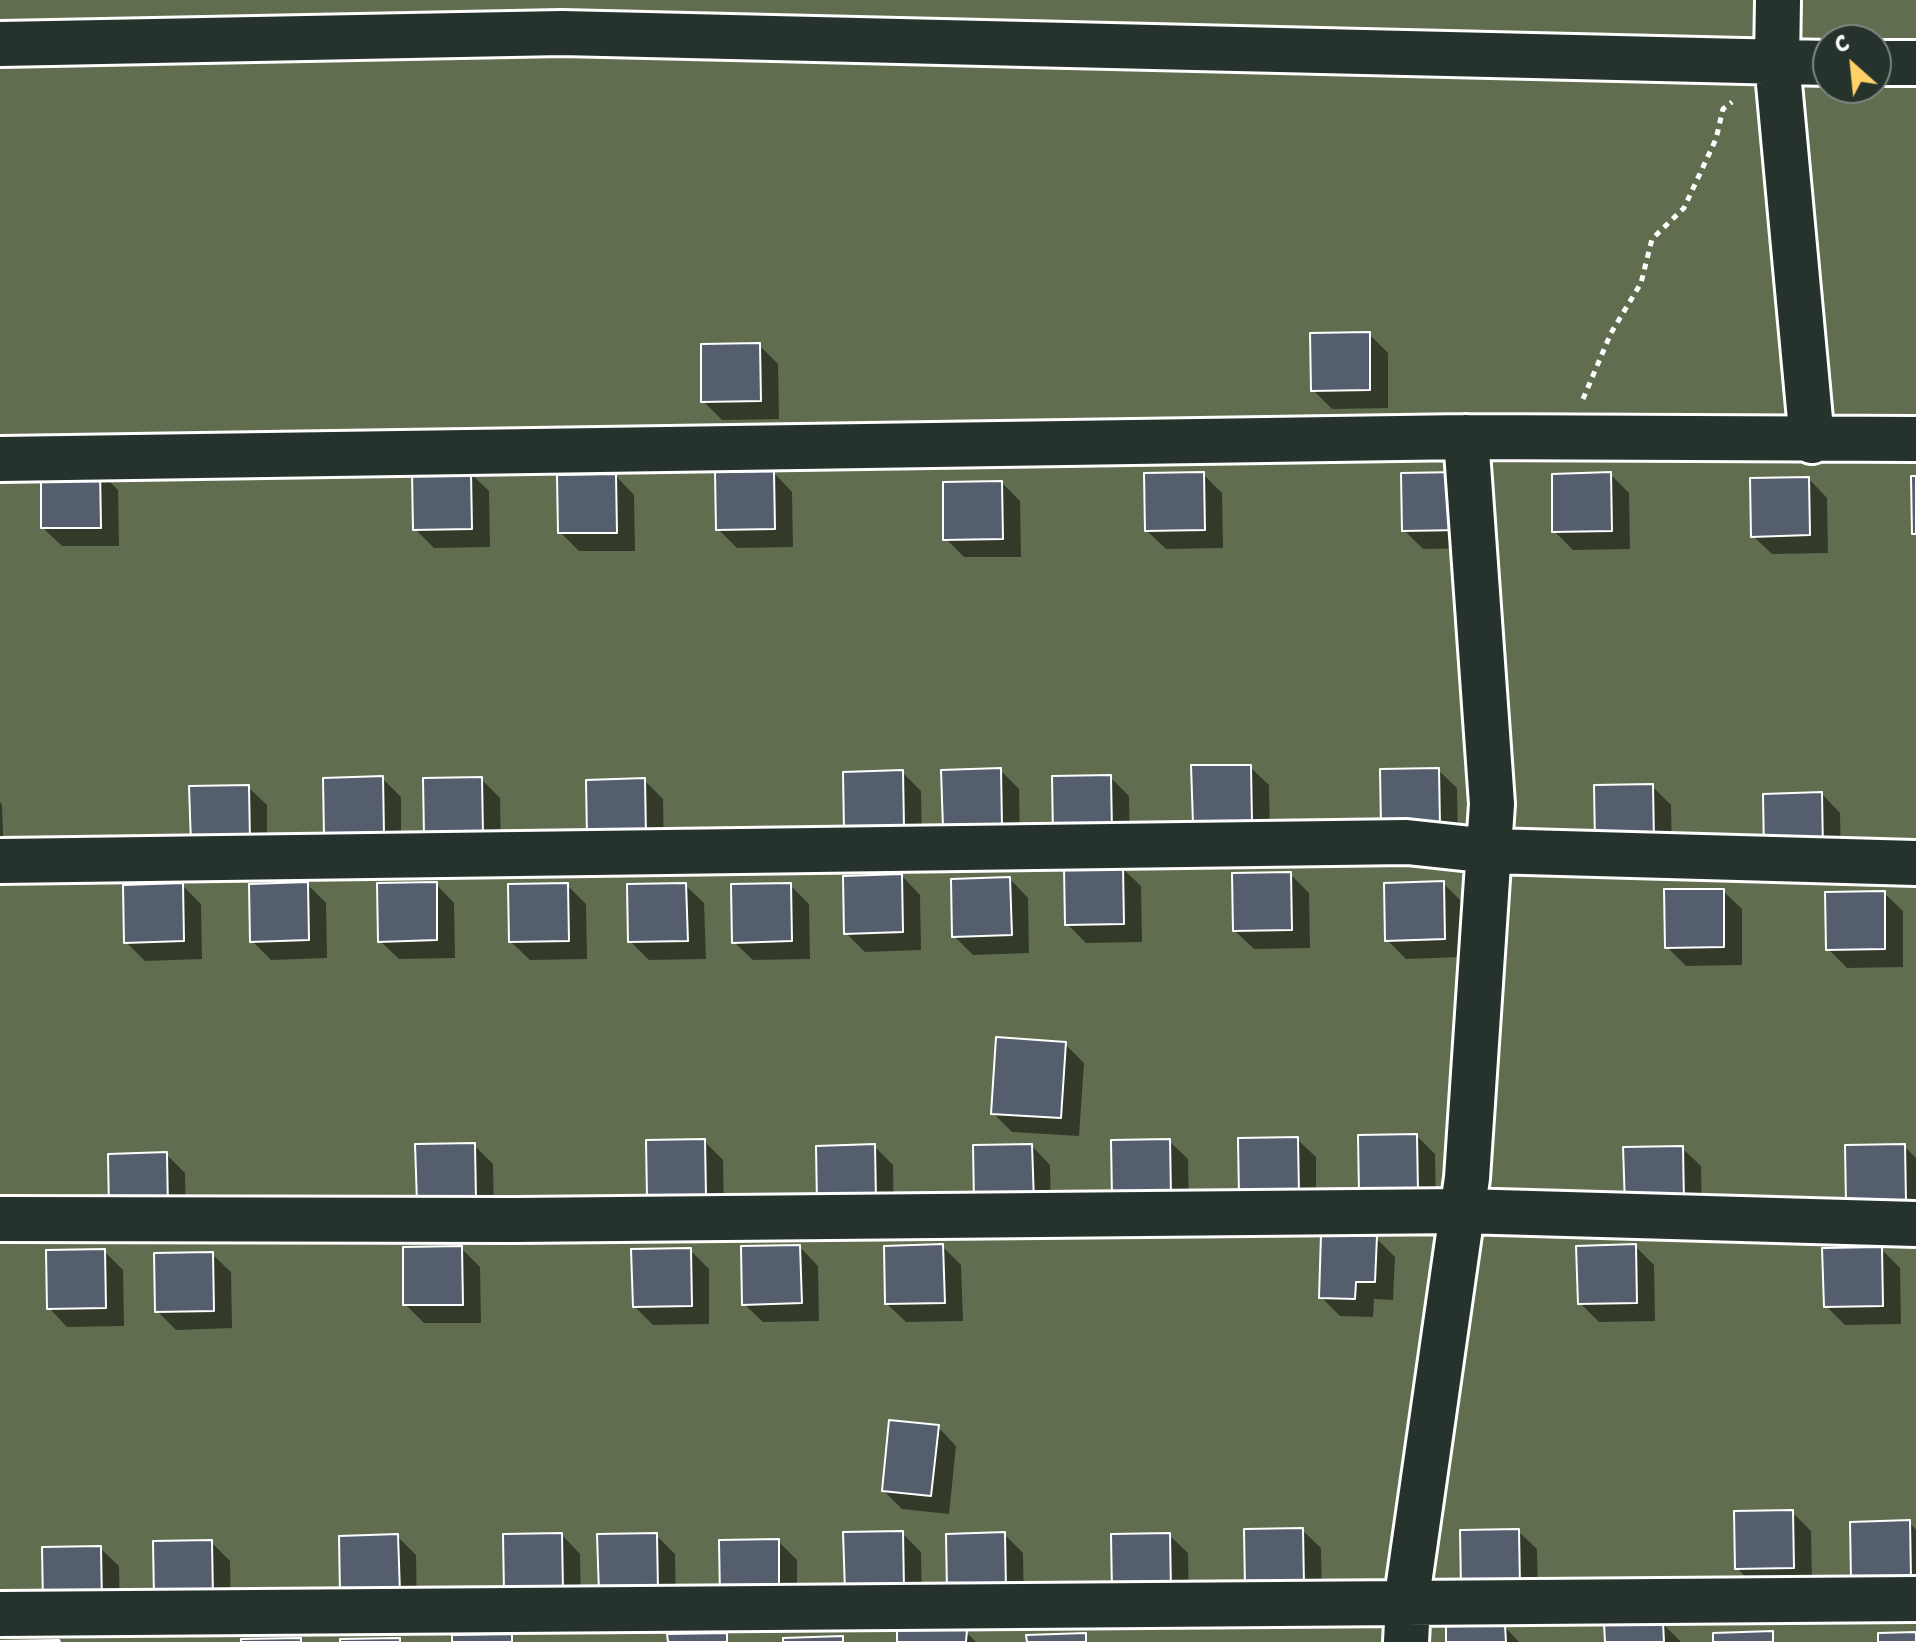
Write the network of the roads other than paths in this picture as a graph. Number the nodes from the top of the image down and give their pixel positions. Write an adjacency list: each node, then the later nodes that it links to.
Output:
1 (1778, 0): 3 (street)
2 (0, 44): 3 (street)
3 (1777, 62): 4 (street); 9 (street)
4 (1812, 63)
5 (1892, 63): 6 (street)
6 (1916, 63)
7 (1466, 437): 9 (street); 10 (street); 11 (street)
8 (1916, 439): 9 (street)
9 (1812, 441)
10 (0, 459)
11 (1490, 851): 12 (street); 13 (street); 14 (street)
12 (0, 861)
13 (1916, 863)
14 (1462, 1211): 15 (street); 16 (street); 19 (street)
15 (0, 1219)
16 (1916, 1224)
17 (1916, 1599): 19 (street)
18 (0, 1614): 19 (street)
19 (1408, 1623)

